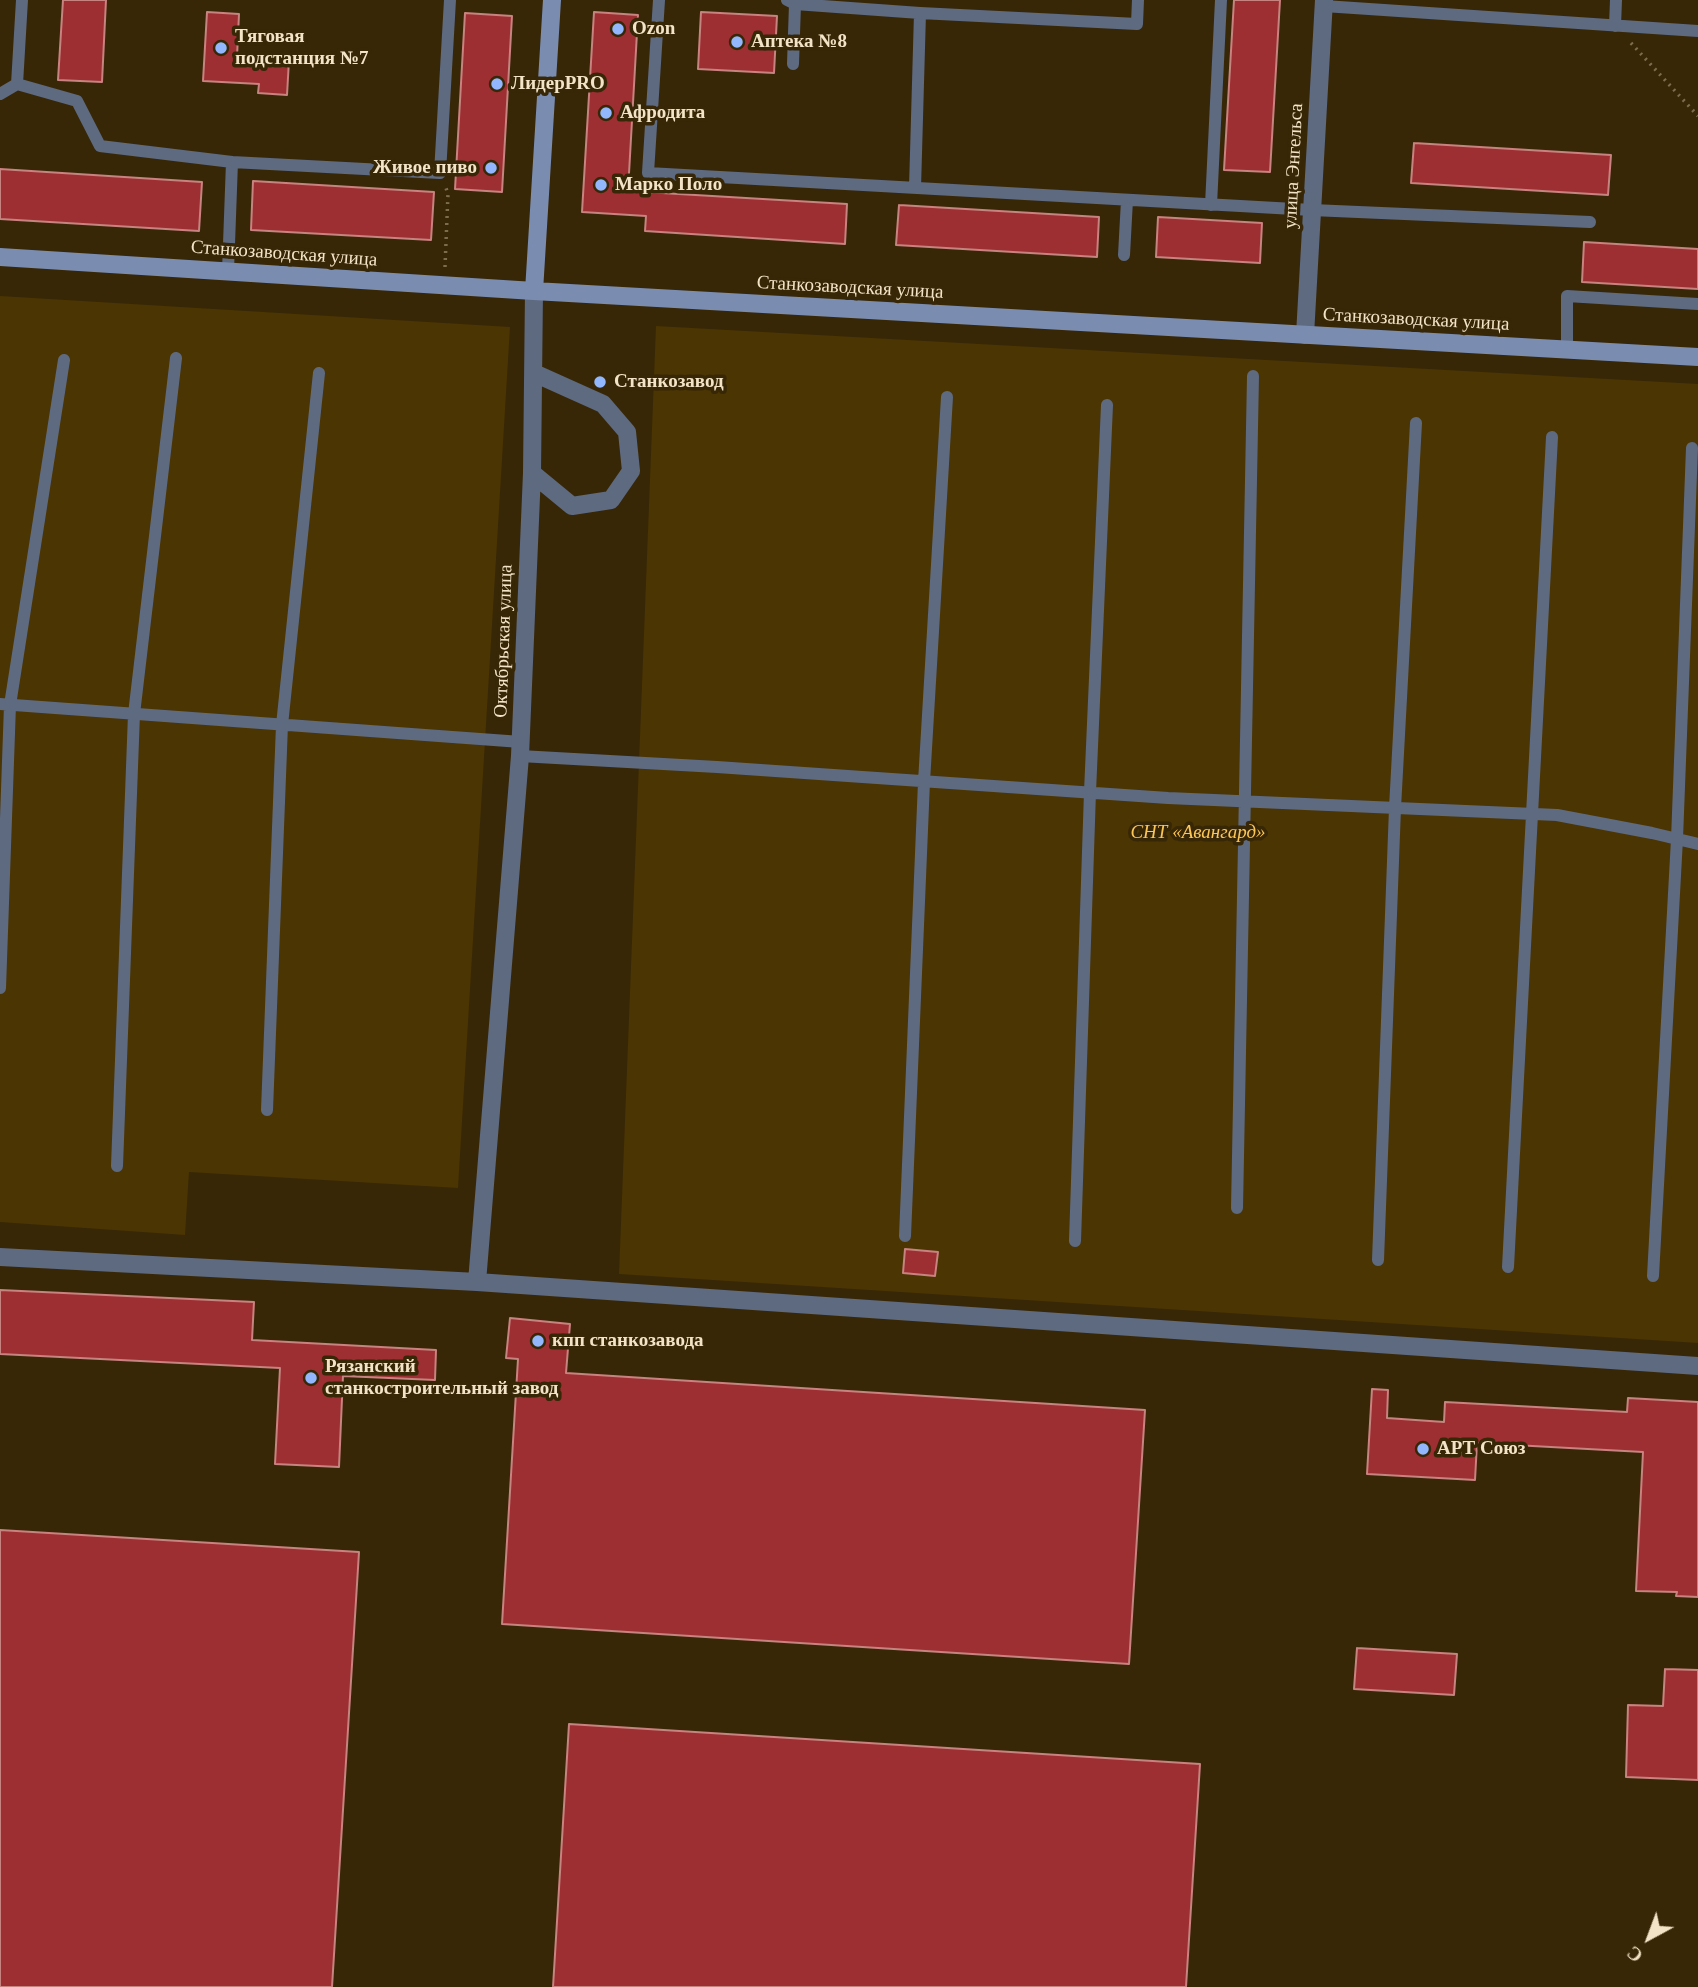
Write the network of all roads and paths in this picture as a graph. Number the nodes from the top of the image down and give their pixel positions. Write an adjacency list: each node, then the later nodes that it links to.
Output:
1 (22, 0): 14 (lane)
2 (450, 0): 18 (lane)
3 (552, 0): 28 (street, Октябрьская улица)
4 (659, 0): 19 (lane)
5 (1138, 0): 10 (lane)
6 (1221, 0): 21 (lane)
7 (1616, 0): 11 (lane)
8 (791, 2): 10 (lane); 13 (lane)
9 (1324, 3): 11 (lane); 22 (street, улица Энгельса)
10 (920, 13): 19 (lane)
11 (1615, 26): 12 (lane); 16 (path)
12 (1698, 32)
13 (793, 64)
14 (17, 84): 15 (lane); 17 (lane)
15 (0, 94)
16 (1698, 116)
17 (232, 162): 18 (lane); 26 (lane)
18 (440, 173): 27 (path)
19 (915, 188): 20 (lane)
20 (1127, 200): 21 (lane); 24 (lane)
21 (1211, 205): 22 (lane)
22 (1312, 210): 23 (lane); 30 (street, улица Энгельса)
23 (1590, 222)
24 (1124, 255)
25 (0, 257): 26 (street, Станкозаводская улица)
26 (228, 271): 27 (street, Станкозаводская улица)
27 (444, 285): 28 (street, Станкозаводская улица)
28 (534, 290): 30 (street, Станкозаводская улица); 36 (street, Октябрьская улица)
29 (1698, 303): 31 (lane)
30 (1306, 335): 31 (street, Станкозаводская улица)
31 (1567, 349): 32 (street, Станкозаводская улица)
32 (1698, 357)
33 (176, 358): 45 (lane)
34 (64, 360): 44 (lane)
35 (319, 373): 46 (lane)
36 (534, 373): 43 (street, Октябрьская улица); 43 (street)
37 (1253, 376): 50 (lane)
38 (947, 397): 48 (lane)
39 (1107, 405): 49 (lane)
40 (1416, 423): 51 (lane)
41 (1552, 437): 52 (lane)
42 (1692, 448): 53 (lane)
43 (533, 473): 47 (street, Октябрьская улица)
44 (5, 705): 45 (lane); 55 (lane)
45 (134, 714): 46 (lane); 57 (lane)
46 (282, 725): 47 (lane); 56 (lane)
47 (521, 749): 48 (lane); 65 (street, Октябрьская улица)
48 (924, 782): 49 (lane); 59 (lane)
49 (1090, 792): 50 (lane); 60 (lane)
50 (1243, 802): 51 (lane); 58 (lane)
51 (1395, 808): 52 (lane); 62 (lane)
52 (1532, 814): 53 (lane); 63 (lane)
53 (1677, 839): 54 (lane); 64 (lane)
54 (1698, 844)
55 (0, 988)
56 (267, 1111)
57 (117, 1166)
58 (1237, 1209)
59 (905, 1236)
60 (1075, 1241)
61 (0, 1257): 65 (street)
62 (1377, 1260)
63 (1508, 1267)
64 (1653, 1276)
65 (477, 1282): 66 (street)
66 (1698, 1366)

